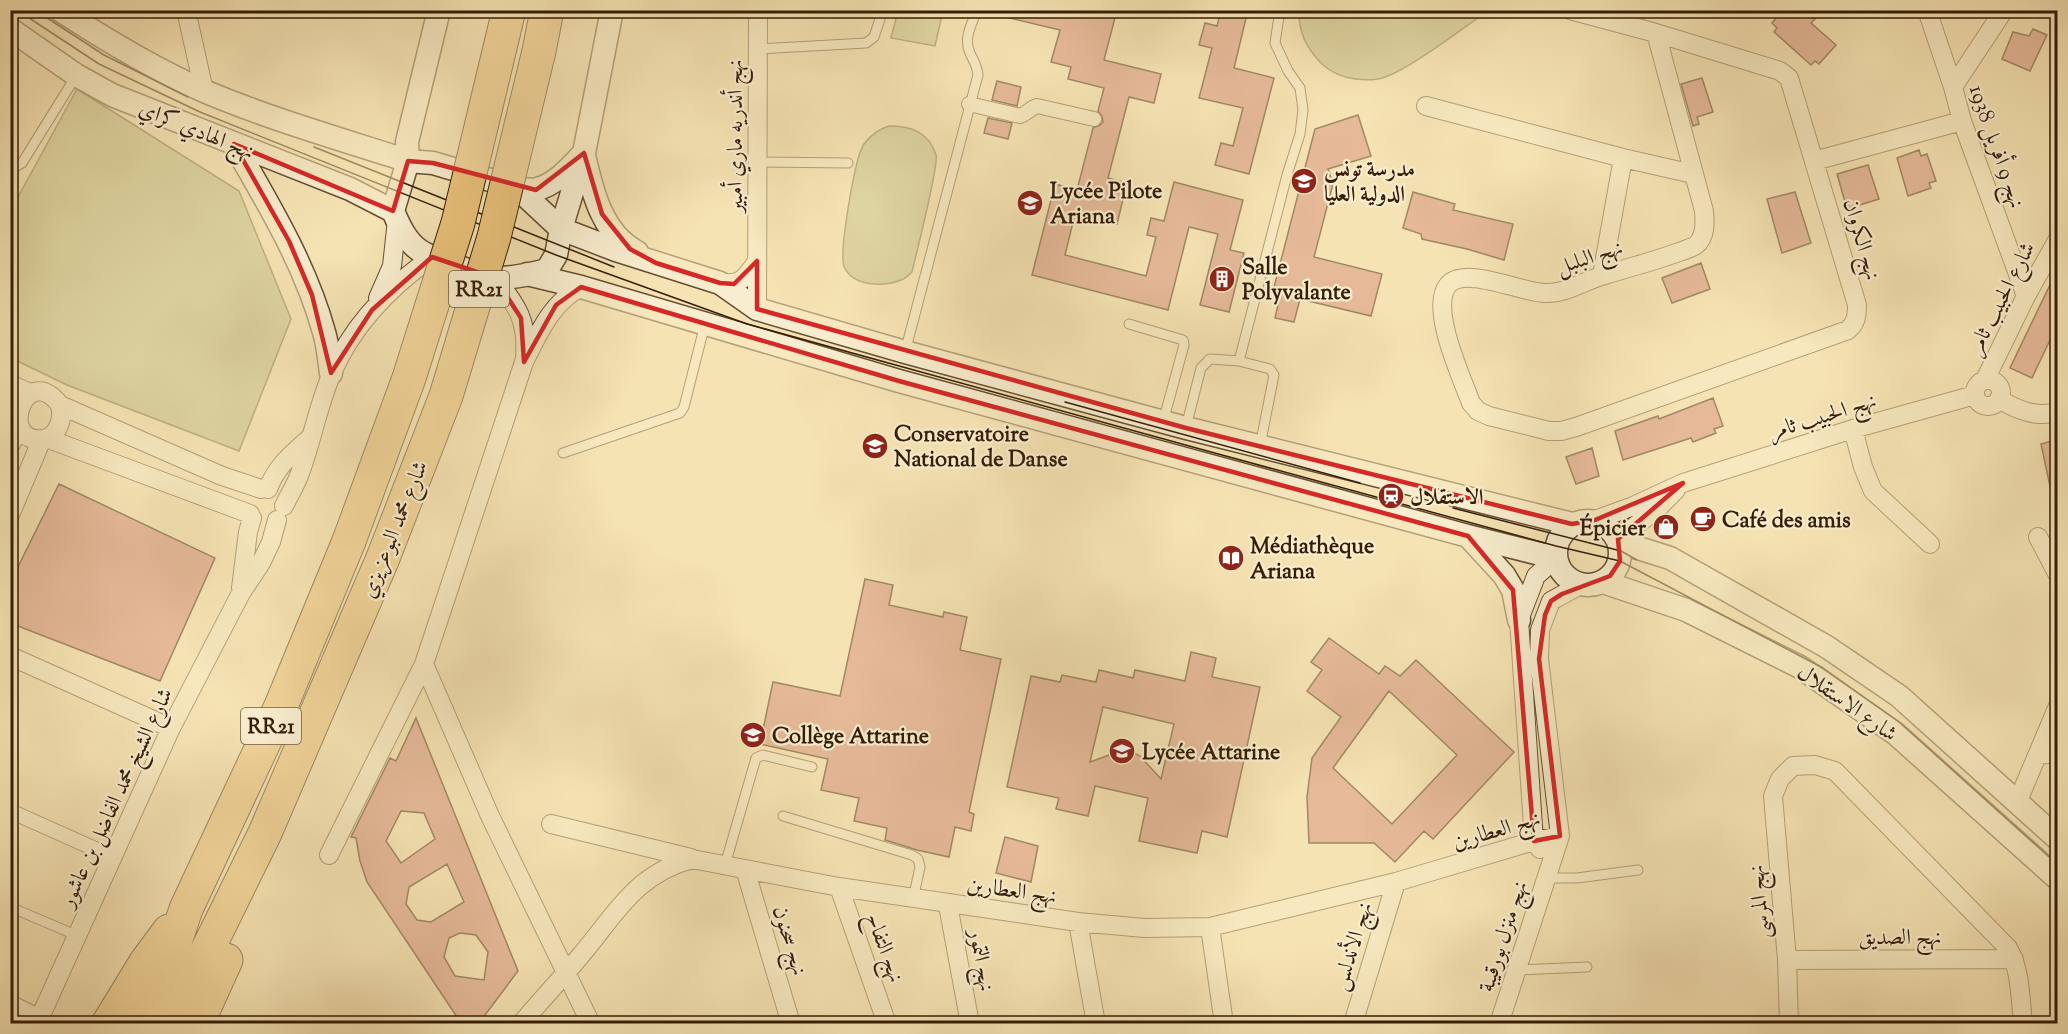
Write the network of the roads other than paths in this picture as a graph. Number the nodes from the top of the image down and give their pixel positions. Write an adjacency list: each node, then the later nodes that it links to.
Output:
1 (60, 10): 19 (street, نهج الهادي كراي)
2 (186, 10): 19 (street)
3 (439, 10): 27 (street)
4 (507, 10): 115 (highway, شارع محمد البوعزيزي / RR21, bridge)
5 (547, 10): 98 (highway, شارع محمد البوعزيزي / RR21, bridge)
6 (612, 10): 25 (street)
7 (758, 10): 16 (street, نهج أندريه ماري أمبير)
8 (883, 10): 16 (lane)
9 (977, 10): 20 (lane)
10 (1280, 10): 51 (lane)
11 (1570, 10): 15 (street, نهج الكروان)
12 (1927, 10): 18 (street, نهج 9 أفريل 1938)
13 (2004, 10): 18 (street)
14 (10, 29): 17 (street, نهج الهادي كراي)
15 (1656, 33): 28 (street, نهج الكروان); 32 (street, نهج البلبل)
16 (758, 49): 29 (street, نهج أندريه ماري أمبير)
17 (76, 75): 24 (street, نهج الهادي كراي); 31 (lane)
18 (1953, 87): 23 (street, نهج 9 أفريل 1938)
19 (204, 91): 27 (street, نهج الهادي كراي)
20 (969, 104): 22 (street); 50 (lane)
21 (1426, 106): 26 (street)
22 (1094, 119)
23 (1962, 121): 28 (street); 45 (street, نهج 9 أفريل 1938)
24 (234, 144): 34 (street, نهج الهادي كراي); 53 (street)
25 (584, 153): 33 (street); 35 (street); 39 (street)
26 (1623, 158): 32 (street); 41 (street)
27 (408, 161): 33 (street); 34 (street)
28 (1815, 161): 65 (street, نهج الكروان)
29 (758, 162): 30 (lane); 38 (street, نهج أندريه ماري أمبير)
30 (848, 163)
31 (10, 165)
32 (1693, 174): 41 (street, نهج البلبل)
33 (517, 188): 35 (street)
34 (395, 216): 37 (street, نهج الهادي كراي); 47 (street)
35 (561, 229): 39 (street); 40 (street, نهج الهادي كراي)
36 (2058, 239): 45 (street, شارع الحبيب ثامر)
37 (432, 257): 42 (street, نهج الهادي كراي); 47 (street)
38 (757, 261): 43 (street); 46 (street, نهج أندريه ماري أمبير)
39 (657, 263): 43 (street)
40 (527, 274): 42 (street, نهج الهادي كراي); 44 (street, نهج الهادي كراي)
41 (1602, 275): 65 (street, نهج البلبل)
42 (495, 278): 52 (street)
43 (720, 283): 46 (street)
44 (581, 287): 48 (street, نهج الهادي كراي); 52 (street)
45 (2026, 296): 54 (street, شارع الحبيب ثامر)
46 (757, 309): 50 (street)
47 (372, 310): 53 (street, شارع الشيخ محمد الفاضل بن عاشور)
48 (705, 324): 70 (lane); 78 (street, نهج الهادي كراي)
49 (1129, 324): 61 (lane)
50 (905, 352): 61 (street)
51 (1239, 361): 63 (lane); 69 (lane)
52 (524, 362): 88 (street)
53 (331, 373): 66 (street, شارع الشيخ محمد الفاضل بن عاشور)
54 (1985, 380): 57 (street); 58 (street)
55 (10, 384): 56 (street)
56 (30, 393): 59 (street); 62 (street)
57 (1975, 395): 58 (street); 64 (street, نهج الحبيب ثامر)
58 (1999, 399): 60 (street)
59 (60, 405): 67 (street); 72 (street)
60 (2058, 412)
61 (1162, 422): 63 (street)
62 (15, 426): 67 (street); 68 (street)
63 (1186, 428): 69 (street)
64 (1853, 429): 71 (street, نهج الحبيب ثامر); 81 (street)
65 (1549, 431)
66 (310, 438): 72 (street); 73 (street, شارع الشيخ محمد الفاضل بن عاشور)
67 (44, 439): 74 (street); 75 (street)
68 (10, 446)
69 (1260, 447): 77 (street)
70 (563, 453)
71 (1683, 483): 76 (street, نهج الحبيب ثامر); 80 (street, نهج الحبيب ثامر)
72 (265, 489): 73 (street); 75 (street)
73 (280, 513): 75 (street); 85 (street, شارع الشيخ محمد الفاضل بن عاشور)
74 (10, 515)
75 (251, 516): 85 (street)
76 (1595, 520): 77 (street); 80 (street)
77 (1572, 524): 82 (street)
78 (1468, 536): 82 (street, نهج الهادي كراي); 86 (street)
79 (2038, 537): 83 (street)
80 (1618, 541): 84 (street); 94 (street, شارع الاستقلال)
81 (1930, 544)
82 (1556, 558): 84 (street); 86 (street)
83 (2058, 575)
84 (1592, 583): 99 (street); 109 (street, شارع الاستقلال)
85 (241, 593): 90 (street, شارع الشيخ محمد الفاضل بن عاشور)
86 (1519, 620): 101 (street)
87 (10, 656): 90 (street)
88 (424, 664): 102 (street); 123 (street)
89 (2058, 706): 92 (street)
90 (171, 728): 103 (street, شارع الشيخ محمد الفاضل بن عاشور)
91 (2058, 753): 92 (street)
92 (2038, 754): 94 (street)
93 (812, 767): 105 (lane)
94 (2017, 803): 100 (street, شارع الاستقلال)
95 (10, 811): 103 (street)
96 (783, 816): 112 (lane)
97 (551, 824): 104 (street)
98 (265, 833): 128 (highway, شارع محمد البوعزيزي / RR21); 129 (highway)
99 (1560, 836): 101 (street, نهج العطارين); 108 (street, نهج منزل بورقيبة)
100 (2058, 839)
101 (1534, 841): 108 (street); 110 (street, نهج العطارين)
102 (329, 855)
103 (113, 858): 118 (street, شارع الشيخ محمد الفاضل بن عاشور)
104 (692, 859): 105 (street, نهج العطارين); 123 (street, نهج العطارين)
105 (725, 865): 106 (street, نهج العطارين)
106 (746, 869): 111 (street, نهج العطارين); 132 (street, نهج سحنون)
107 (1638, 870): 108 (lane)
108 (1548, 871): 122 (street, نهج منزل بورقيبة)
109 (2058, 879)
110 (1396, 882): 117 (street, نهج العطارين); 137 (street, نهج الأندلس)
111 (839, 887): 112 (street, نهج العطارين); 133 (street, نهج التفاح)
112 (913, 899): 113 (street, نهج العطارين)
113 (948, 905): 116 (street, نهج العطارين); 134 (street, نهج التمور)
114 (10, 906): 118 (lane)
115 (186, 909): 126 (highway); 127 (highway, شارع محمد البوعزيزي / RR21)
116 (1078, 922): 117 (street, نهج العطارين); 135 (street)
117 (1210, 927): 136 (street)
118 (78, 936): 125 (street, شارع الشيخ محمد الفاضل بن عاشور)
119 (2014, 959): 120 (street, نهج الصديق); 120 (street, نهج المرسى); 140 (street)
120 (1787, 960): 139 (street, نهج المرسى)
121 (1587, 967): 122 (lane)
122 (1517, 970): 138 (street, نهج منزل بورقيبة)
123 (566, 973): 130 (street, نهج العطارين); 131 (street)
124 (10, 1002): 125 (street)
125 (39, 1020)
126 (108, 1023)
127 (144, 1023)
128 (171, 1023)
129 (197, 1023)
130 (521, 1023)
131 (591, 1023)
132 (791, 1023)
133 (887, 1023)
134 (970, 1023)
135 (1096, 1023)
136 (1224, 1023)
137 (1353, 1023)
138 (1499, 1023)
139 (1789, 1023)
140 (2023, 1023)

